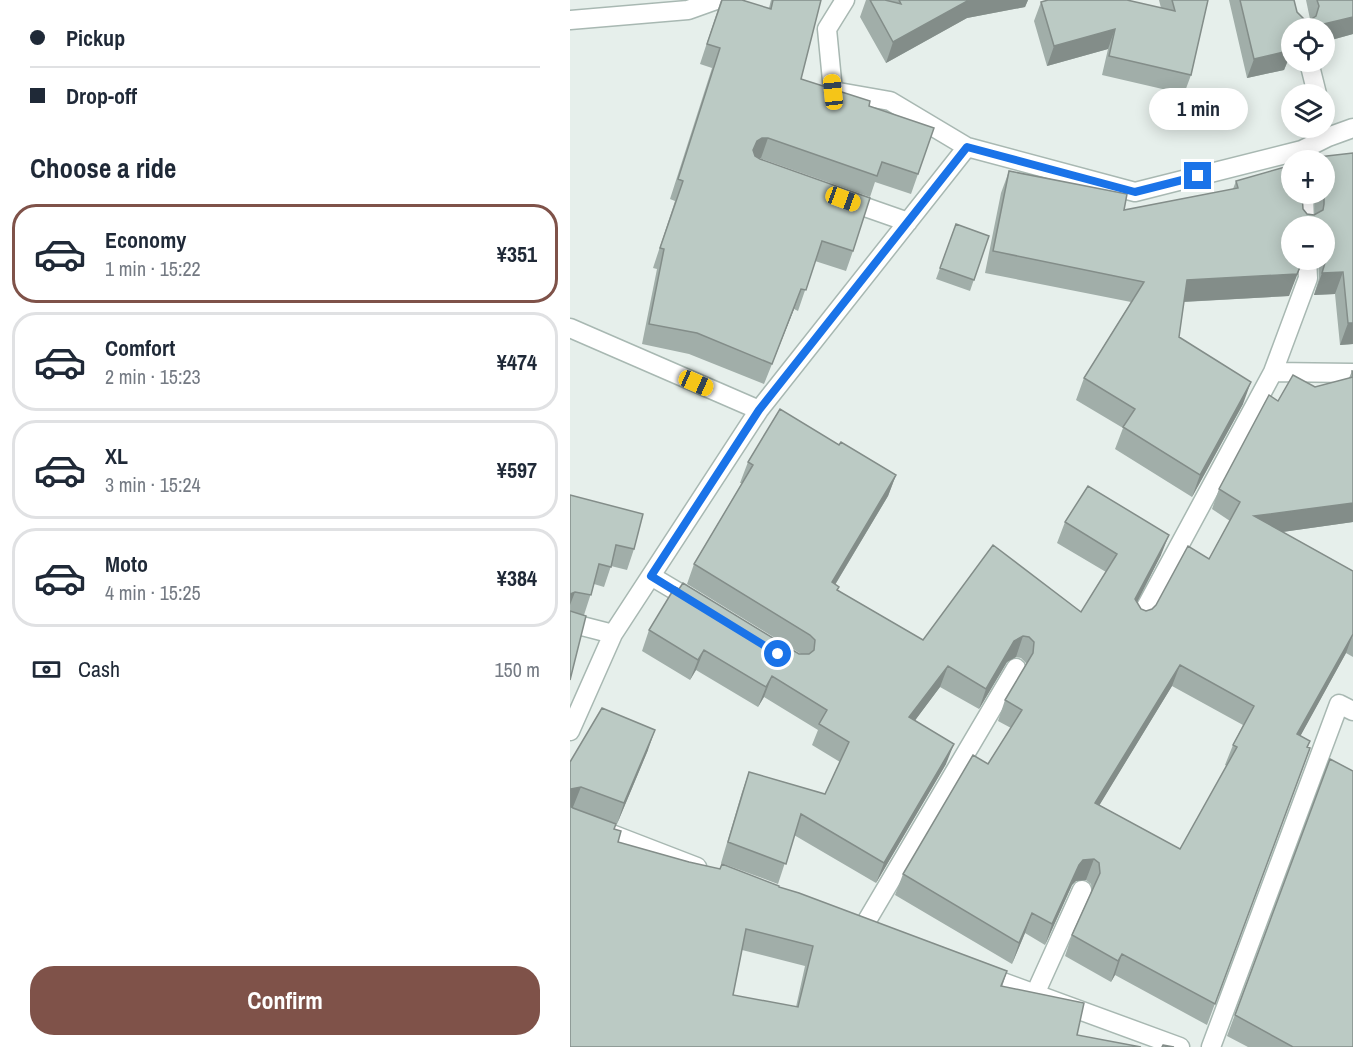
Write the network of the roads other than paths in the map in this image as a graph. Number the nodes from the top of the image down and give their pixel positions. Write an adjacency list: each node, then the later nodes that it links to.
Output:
1 (716, 0): 3 (street)
2 (845, 0): 7 (street)
3 (570, 20)
4 (1353, 128): 5 (street)
5 (1335, 129)
6 (1318, 138): 8 (street)
7 (967, 147): 9 (street); 11 (street)
8 (1307, 150)
9 (1281, 160)
10 (833, 195): 11 (street)
11 (908, 222): 16 (street)
12 (1308, 270): 14 (street)
13 (570, 328): 16 (street)
14 (1273, 372): 15 (street); 19 (street)
15 (1353, 373)
16 (759, 410): 17 (street)
17 (651, 576): 18 (street); 21 (street)
18 (709, 611)
19 (1139, 620)
20 (570, 623): 21 (street)
21 (613, 634): 24 (street)
22 (1016, 668): 28 (street)
23 (1353, 711): 32 (street)
24 (570, 731)
25 (570, 818): 26 (street)
26 (716, 874)
27 (1082, 890): 30 (street)
28 (883, 937)
29 (970, 970): 30 (street)
30 (1035, 994): 31 (street)
31 (1180, 1047)
32 (1211, 1047)

